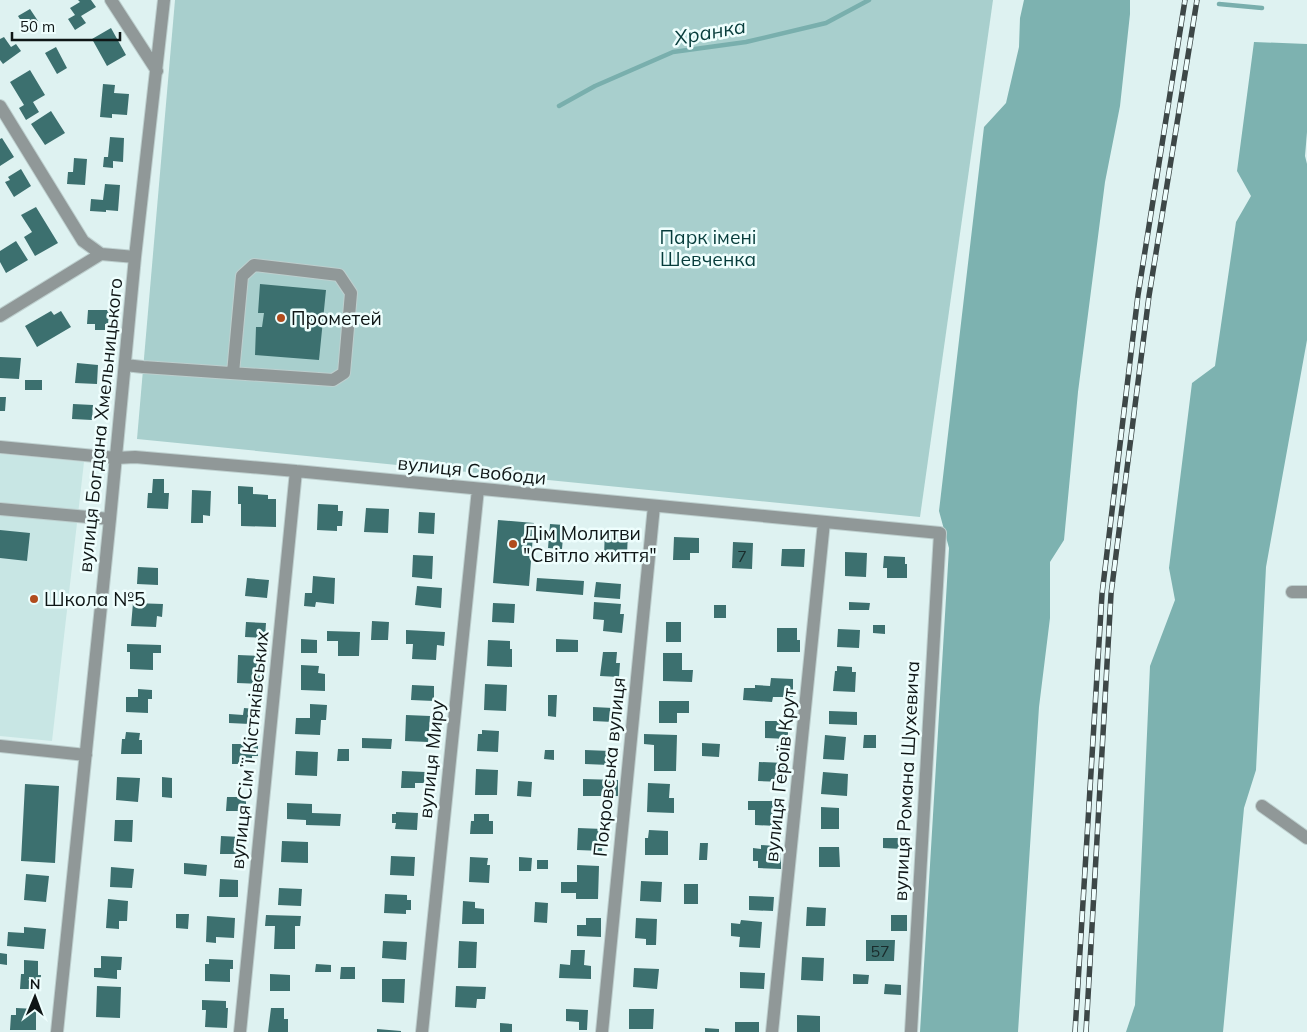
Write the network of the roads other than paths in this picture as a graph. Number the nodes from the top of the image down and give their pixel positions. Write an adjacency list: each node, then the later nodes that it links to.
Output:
1 (111, 0): 3 (street)
2 (164, 0): 3 (street, вулиця Богдана Хмельницького)
3 (157, 71): 6 (street, вулиця Богдана Хмельницького)
4 (0, 106): 5 (street)
5 (101, 254): 6 (street); 7 (street)
6 (135, 257): 8 (street, вулиця Богдана Хмельницького)
7 (0, 316)
8 (125, 365): 9 (street); 11 (street, вулиця Богдана Хмельницького)
9 (233, 373): 9 (street)
10 (0, 446): 11 (street, вулиця Свободи)
11 (116, 458): 12 (street, вулиця Свободи); 16 (street, вулиця Богдана Хмельницького)
12 (296, 471): 13 (street, вулиця Свободи); 26 (street, вулиця Сімʼї Кістяківських)
13 (478, 490): 14 (street, вулиця Свободи); 27 (street, вулиця Миру)
14 (654, 506): 17 (street, вулиця Свободи); 28 (street, Покровська вулиця)
15 (0, 509): 16 (street)
16 (110, 519): 22 (street, вулиця Богдана Хмельницького)
17 (824, 522): 18 (street, вулиця Свободи); 29 (street, вулиця Героїв Крут)
18 (940, 533): 30 (street, вулиця Романа Шухевича)
19 (1292, 592): 20 (street)
20 (1307, 592)
21 (0, 746): 22 (street)
22 (86, 755): 25 (street, вулиця Богдана Хмельницького)
23 (1262, 806): 24 (street)
24 (1307, 838)
25 (57, 1032)
26 (240, 1032)
27 (422, 1032)
28 (602, 1032)
29 (772, 1032)
30 (911, 1032)

